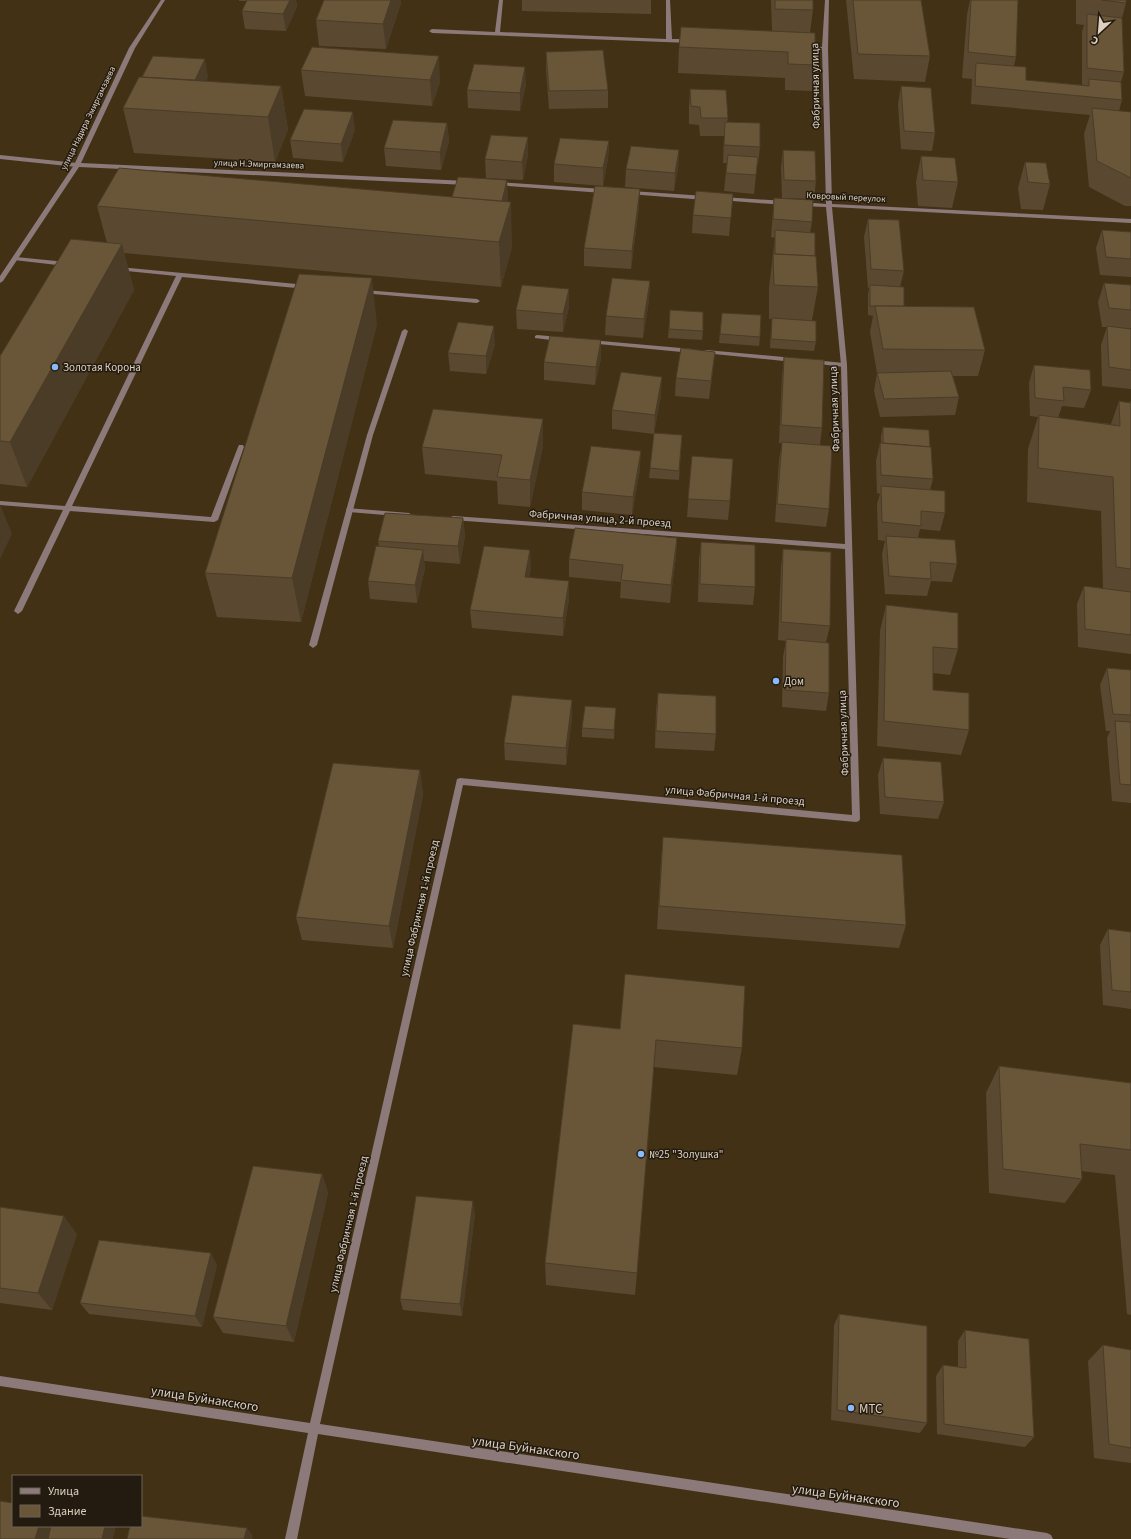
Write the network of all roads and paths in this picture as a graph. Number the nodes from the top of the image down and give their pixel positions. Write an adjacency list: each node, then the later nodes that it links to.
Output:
1 (163, 0): 12 (street, улица Надира Эмиргамзаева)
2 (501, 0): 6 (street)
3 (668, 0): 7 (street)
4 (827, 0): 10 (street, Фабричная улица)
5 (432, 31): 6 (street)
6 (497, 34): 7 (street)
7 (669, 40): 8 (street)
8 (700, 42)
9 (801, 48): 10 (street)
10 (825, 49): 21 (street, Фабричная улица)
11 (0, 157): 12 (street, улица Н.Эмиргамзаева)
12 (77, 165): 13 (street, улица Н.Эмиргамзаева); 23 (street, улица Надира Эмиргамзаева)
13 (472, 183)
14 (487, 184): 15 (street)
15 (606, 191)
16 (622, 192): 17 (street)
17 (710, 198)
18 (718, 198): 19 (street)
19 (789, 203)
20 (797, 203): 21 (street, Ковровый переулок)
21 (829, 205): 22 (street, Ковровый переулок); 37 (street, Фабричная улица)
22 (1131, 221)
23 (16, 259): 24 (street); 27 (street, улица Надира Эмиргамзаева)
24 (70, 264)
25 (109, 268): 26 (street)
26 (180, 275): 28 (street); 40 (street)
27 (0, 282)
28 (313, 287)
29 (360, 291): 30 (street)
30 (477, 301)
31 (404, 331): 41 (street)
32 (537, 337): 33 (street)
33 (567, 340)
34 (581, 341): 35 (street)
35 (798, 360)
36 (806, 361): 37 (street)
37 (844, 365): 44 (street, Фабричная улица)
38 (241, 447): 40 (street)
39 (0, 503): 40 (street)
40 (67, 508): 45 (street)
41 (349, 510): 42 (street); 46 (street)
42 (420, 516)
43 (444, 517): 44 (street, Фабричная улица, 2-й проезд)
44 (849, 547): 47 (street, Фабричная улица)
45 (18, 611)
46 (313, 645)
47 (856, 819): 49 (street, улица Фабричная 1-й проезд)
48 (0, 1381): 49 (street, улица Буйнакского)
49 (314, 1430): 50 (street); 51 (street, улица Буйнакского)
50 (292, 1539)
51 (1047, 1539)

